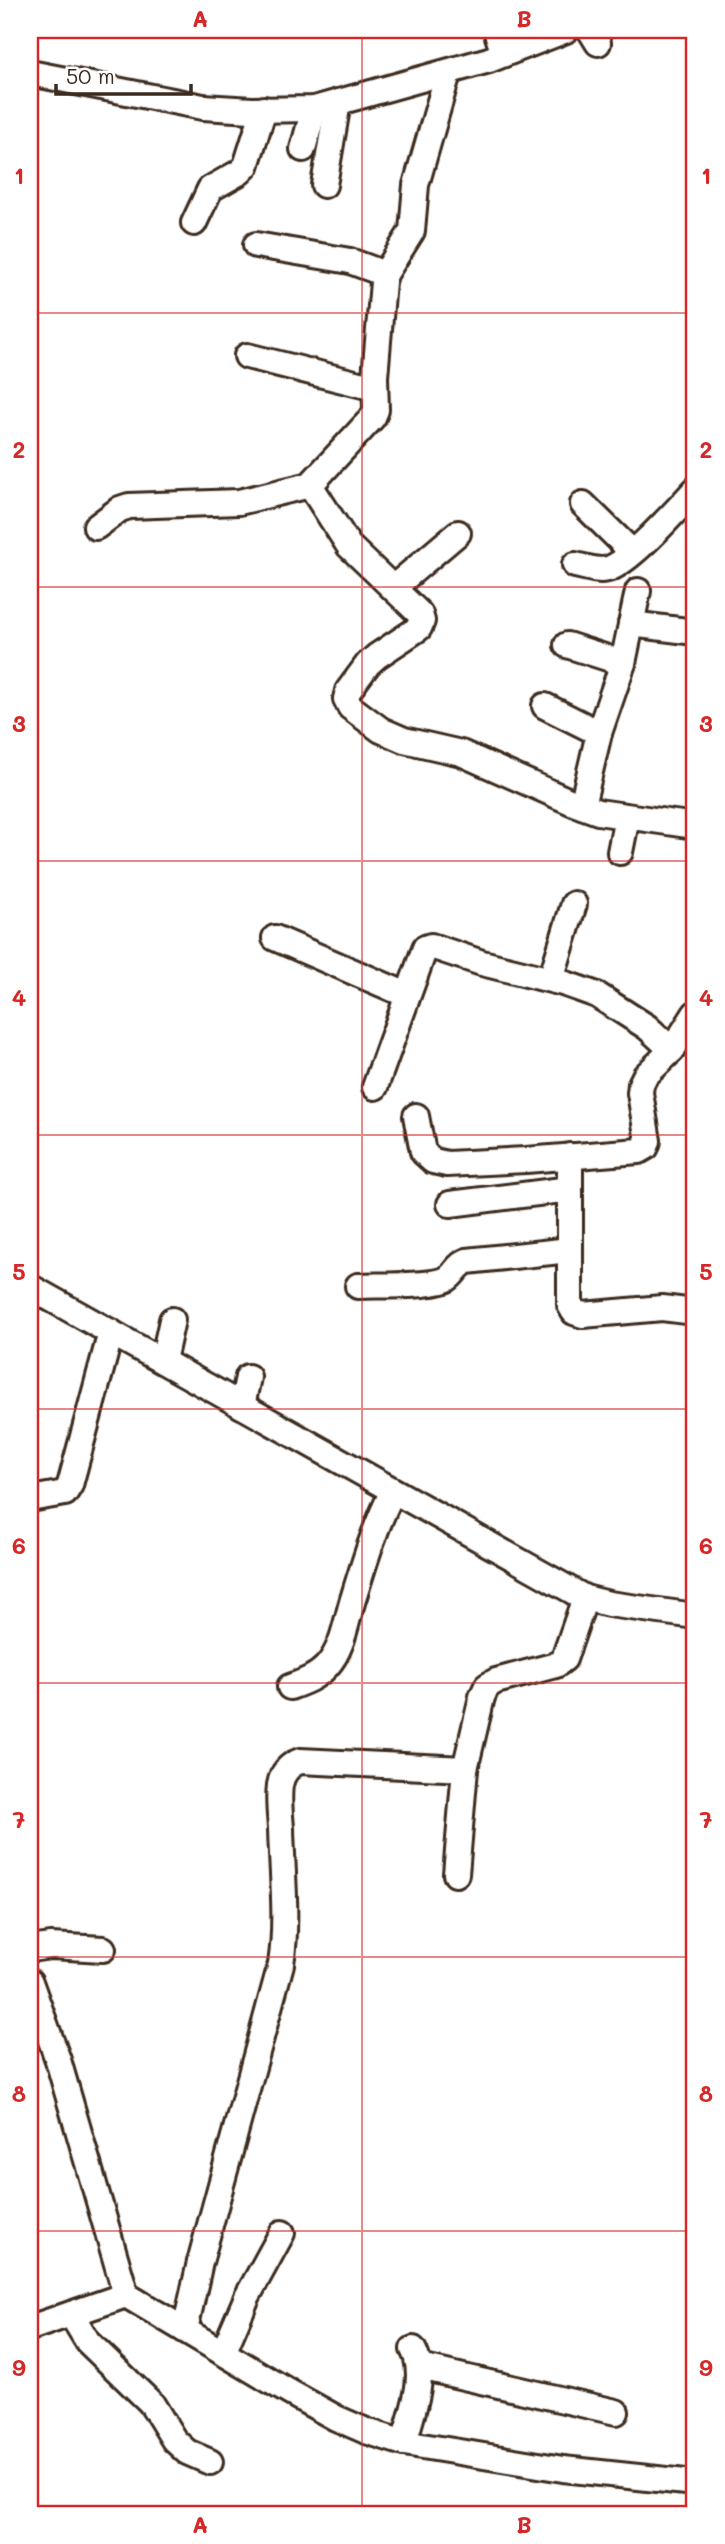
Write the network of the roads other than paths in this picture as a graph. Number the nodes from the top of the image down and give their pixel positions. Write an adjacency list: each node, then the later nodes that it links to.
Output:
1 (558, 31): 2 (street)
2 (500, 42): 4 (street)
3 (30, 73): 6 (street)
4 (448, 73): 5 (street); 12 (street)
5 (338, 102): 7 (street); 9 (street)
6 (264, 109): 7 (street); 10 (street)
7 (314, 109): 8 (street)
8 (303, 149)
9 (324, 185)
10 (194, 223)
11 (256, 245): 12 (street)
12 (385, 274): 14 (street)
13 (247, 356): 14 (street)
14 (375, 388): 15 (street)
15 (310, 485): 18 (street); 22 (street)
16 (695, 490): 20 (street)
17 (583, 504): 20 (street)
18 (96, 527)
19 (458, 533): 22 (street)
20 (632, 552): 21 (street)
21 (575, 565)
22 (394, 589): 30 (street)
23 (638, 591): 24 (street)
24 (631, 624): 25 (street); 27 (street)
25 (695, 632)
26 (567, 645): 27 (street)
27 (623, 663): 29 (street)
28 (545, 706): 29 (street)
29 (599, 733): 30 (street)
30 (582, 806): 31 (street)
31 (627, 817): 32 (street); 33 (street)
32 (695, 826)
33 (620, 852)
34 (574, 904): 36 (street)
35 (275, 938): 37 (street)
36 (551, 979): 37 (street); 39 (street)
37 (407, 995): 40 (street)
38 (695, 1014): 39 (street)
39 (672, 1050): 42 (street)
40 (375, 1087)
41 (416, 1116): 42 (street)
42 (570, 1156): 43 (street)
43 (570, 1189): 44 (street); 45 (street)
44 (450, 1204)
45 (570, 1250): 46 (street); 48 (street)
46 (358, 1286)
47 (30, 1287): 50 (street)
48 (695, 1312)
49 (172, 1320): 51 (street)
50 (111, 1332): 51 (street); 55 (street)
51 (163, 1361): 53 (street)
52 (248, 1377): 53 (street)
53 (242, 1406): 54 (street)
54 (393, 1491): 56 (street); 58 (street)
55 (30, 1499)
56 (585, 1598): 57 (street); 59 (street)
57 (695, 1616)
58 (290, 1687)
59 (465, 1769): 60 (street); 68 (street)
60 (456, 1874)
61 (30, 1948): 62 (street)
62 (103, 1949)
63 (30, 1982): 65 (street)
64 (282, 2233): 69 (street)
65 (126, 2295): 66 (street); 68 (street)
66 (71, 2314): 67 (street); 72 (street)
67 (30, 2328)
68 (186, 2330): 69 (street)
69 (223, 2353): 71 (street)
70 (616, 2412): 71 (street)
71 (404, 2443): 73 (street)
72 (210, 2462)
73 (695, 2483)

